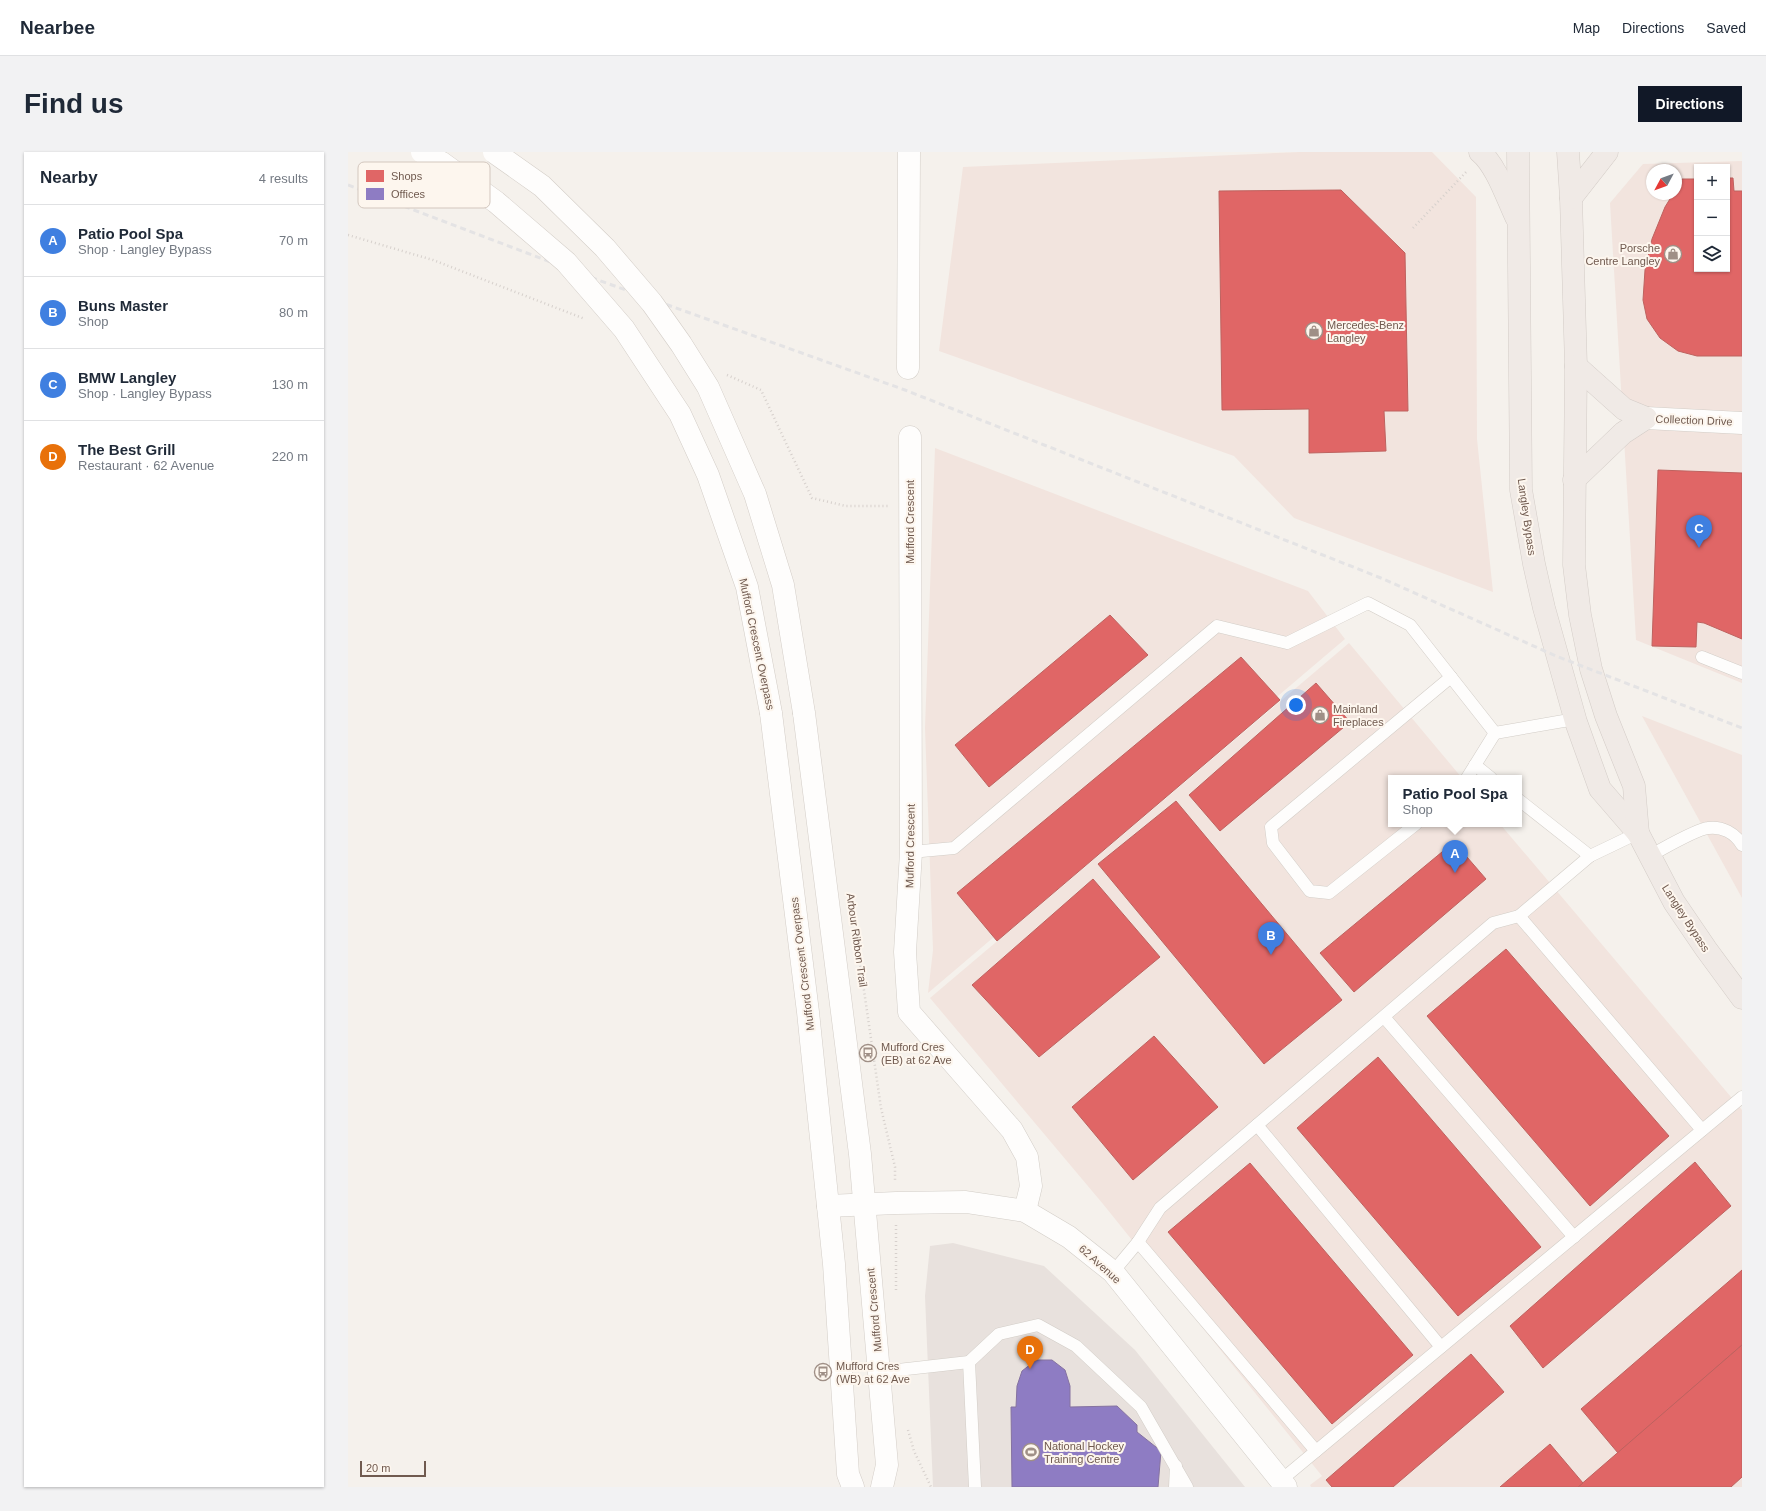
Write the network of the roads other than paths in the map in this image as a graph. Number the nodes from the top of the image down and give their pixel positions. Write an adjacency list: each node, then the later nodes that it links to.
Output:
1 (422, 152): 8 (main road, Mufford Crescent Overpass, bridge)
2 (494, 152): 39 (main road, bridge)
3 (908, 152): 13 (main road)
4 (1518, 152): 11 (highway, Langley Bypass)
5 (1568, 152): 10 (highway, Langley Bypass)
6 (1607, 152): 10 (highway)
7 (1474, 161): 11 (highway)
8 (440, 162)
9 (490, 198): 40 (main road, Mufford Crescent Overpass, bridge)
10 (1571, 198): 12 (highway, Langley Bypass)
11 (1520, 226): 21 (highway, Langley Bypass)
12 (1576, 366): 14 (highway); 17 (highway, Langley Bypass)
13 (908, 368)
14 (1646, 418): 15 (main road, Collection Drive); 17 (highway)
15 (1742, 422)
16 (910, 437): 30 (main road, Mufford Crescent)
17 (1574, 480): 28 (highway, Langley Bypass)
18 (1702, 657): 19 (lane)
19 (1742, 673)
20 (1451, 677): 22 (lane); 27 (lane); 30 (lane)
21 (1575, 719): 22 (lane); 28 (highway, Langley Bypass)
22 (1495, 733): 23 (lane)
23 (1475, 765): 24 (lane); 25 (lane)
24 (1469, 775)
25 (1487, 775)
26 (1522, 802): 31 (lane)
27 (1412, 827)
28 (1638, 834): 31 (lane); 32 (highway, Langley Bypass)
29 (1742, 845): 32 (lane)
30 (911, 852): 41 (main road, Mufford Crescent)
31 (1590, 856): 33 (lane)
32 (1649, 856): 34 (highway, Langley Bypass)
33 (1519, 916): 35 (lane); 38 (lane)
34 (1742, 998)
35 (1384, 1016): 37 (lane); 42 (lane)
36 (1742, 1097): 38 (lane)
37 (1257, 1125): 43 (lane); 45 (lane)
38 (1702, 1130): 42 (lane)
39 (865, 1204): 40 (main road, 62 Avenue); 41 (main road, 62 Avenue); 47 (main road, Mufford Crescent)
40 (828, 1206): 51 (main road)
41 (1024, 1211): 44 (main road, 62 Avenue)
42 (1574, 1237): 45 (lane)
43 (1138, 1242): 44 (lane); 48 (lane)
44 (1114, 1272): 50 (main road, 62 Avenue)
45 (1441, 1347): 48 (lane)
46 (969, 1362): 47 (lane); 49 (lane); 53 (lane)
47 (880, 1372): 52 (main road, Mufford Crescent)
48 (1316, 1451): 50 (lane)
49 (1176, 1466): 54 (lane); 55 (lane)
50 (1283, 1484)
51 (853, 1487)
52 (882, 1487)
53 (974, 1487)
54 (1175, 1487)
55 (1187, 1487)

